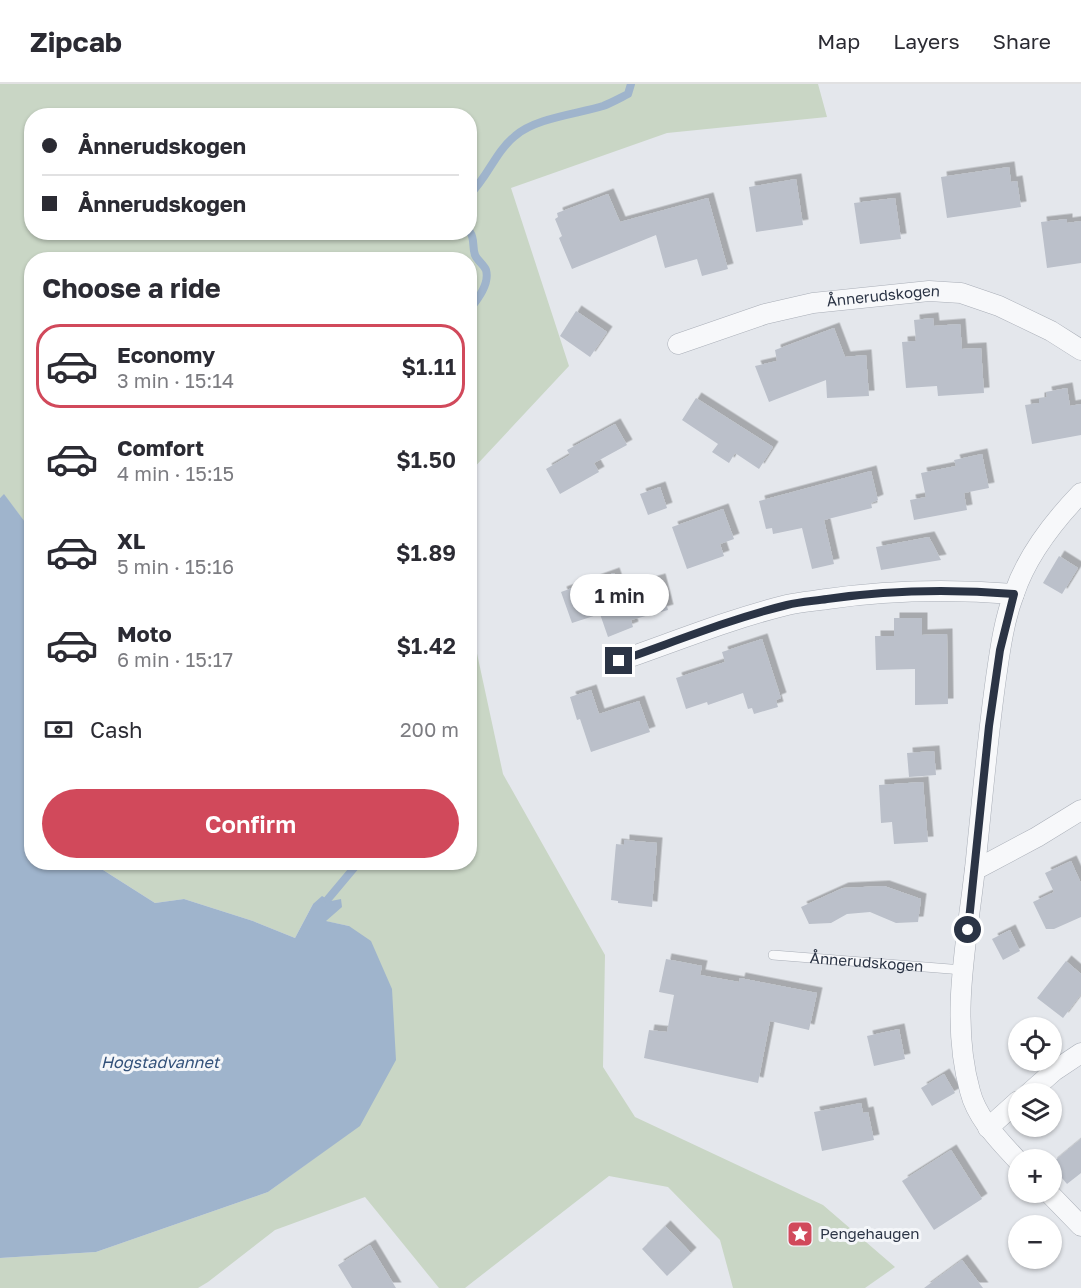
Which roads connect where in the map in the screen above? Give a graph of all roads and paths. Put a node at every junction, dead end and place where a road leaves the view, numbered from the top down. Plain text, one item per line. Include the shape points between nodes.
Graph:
1 (678, 344) dead end
2 (1081, 350) edge
3 (1081, 493) edge
4 (1014, 594) junction
5 (619, 661) dead end
6 (1081, 810) edge
7 (975, 870) junction
8 (773, 956) dead end
9 (963, 970) junction
10 (1081, 1053) edge
11 (1040, 1083) edge
12 (1008, 1110) edge
13 (988, 1128) junction
14 (1008, 1150) edge
15 (1059, 1203) edge
16 (1081, 1226) edge

1 - 2 street, Ånnerudskogen via 765,314 813,303 929,291 961,294 999,306
3 - 4 street via 1060,514 1033,553
4 - 5 street via 904,592 790,604
4 - 7 street via 1000,650 989,726
6 - 7 street
7 - 9 street
8 - 9 lane, Ånnerudskogen
9 - 13 street via 963,1062 970,1094
10 - 11 street
12 - 13 street
13 - 14 street
15 - 16 street

